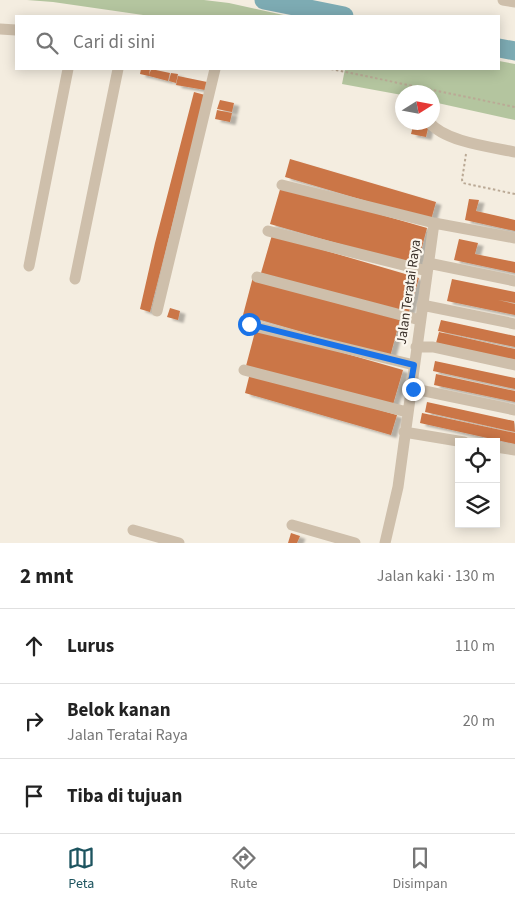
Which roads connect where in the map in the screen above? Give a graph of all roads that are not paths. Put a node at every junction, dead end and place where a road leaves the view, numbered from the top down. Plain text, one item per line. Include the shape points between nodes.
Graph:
1 (503, 0) edge
2 (515, 2) edge
3 (0, 29) edge
4 (15, 30) edge
5 (68, 70) edge
6 (118, 70) edge
7 (215, 70) edge
8 (435, 130) edge
9 (515, 152) edge
10 (282, 185) dead end
11 (437, 224) junction
12 (268, 232) dead end
13 (515, 238) edge
14 (29, 266) dead end
15 (429, 266) junction
16 (257, 277) dead end
17 (75, 279) dead end
18 (515, 281) edge
19 (429, 306) junction
20 (157, 311) dead end
21 (420, 320) junction
22 (249, 324) dead end
23 (515, 324) edge
24 (424, 347) junction
25 (414, 365) junction
26 (515, 365) edge
27 (244, 370) dead end
28 (412, 389) junction
29 (515, 410) edge
30 (407, 412) junction
31 (406, 432) junction
32 (455, 440) edge
33 (500, 448) edge
34 (515, 450) edge
35 (292, 525) dead end
36 (133, 530) dead end
37 (179, 543) edge
38 (355, 543) edge
39 (385, 543) edge

1 - 2 street
3 - 4 street
5 - 14 street
6 - 17 street
7 - 20 street
8 - 9 street via 468,142
10 - 11 street
11 - 13 street
11 - 15 street, Jalan Teratai Raya
12 - 15 street
15 - 18 street
15 - 19 street, Jalan Teratai Raya
16 - 21 street
19 - 21 street, Jalan Teratai Raya
19 - 23 street
21 - 24 street, Jalan Teratai Raya
22 - 25 street
24 - 25 street, Jalan Teratai Raya
24 - 26 street
25 - 28 street, Jalan Teratai Raya
27 - 30 street
28 - 29 street
28 - 30 street, Jalan Teratai Raya
30 - 31 street, Jalan Teratai Raya
31 - 32 street
31 - 39 street, Jalan Teratai Raya
33 - 34 street
35 - 38 street
36 - 37 street

